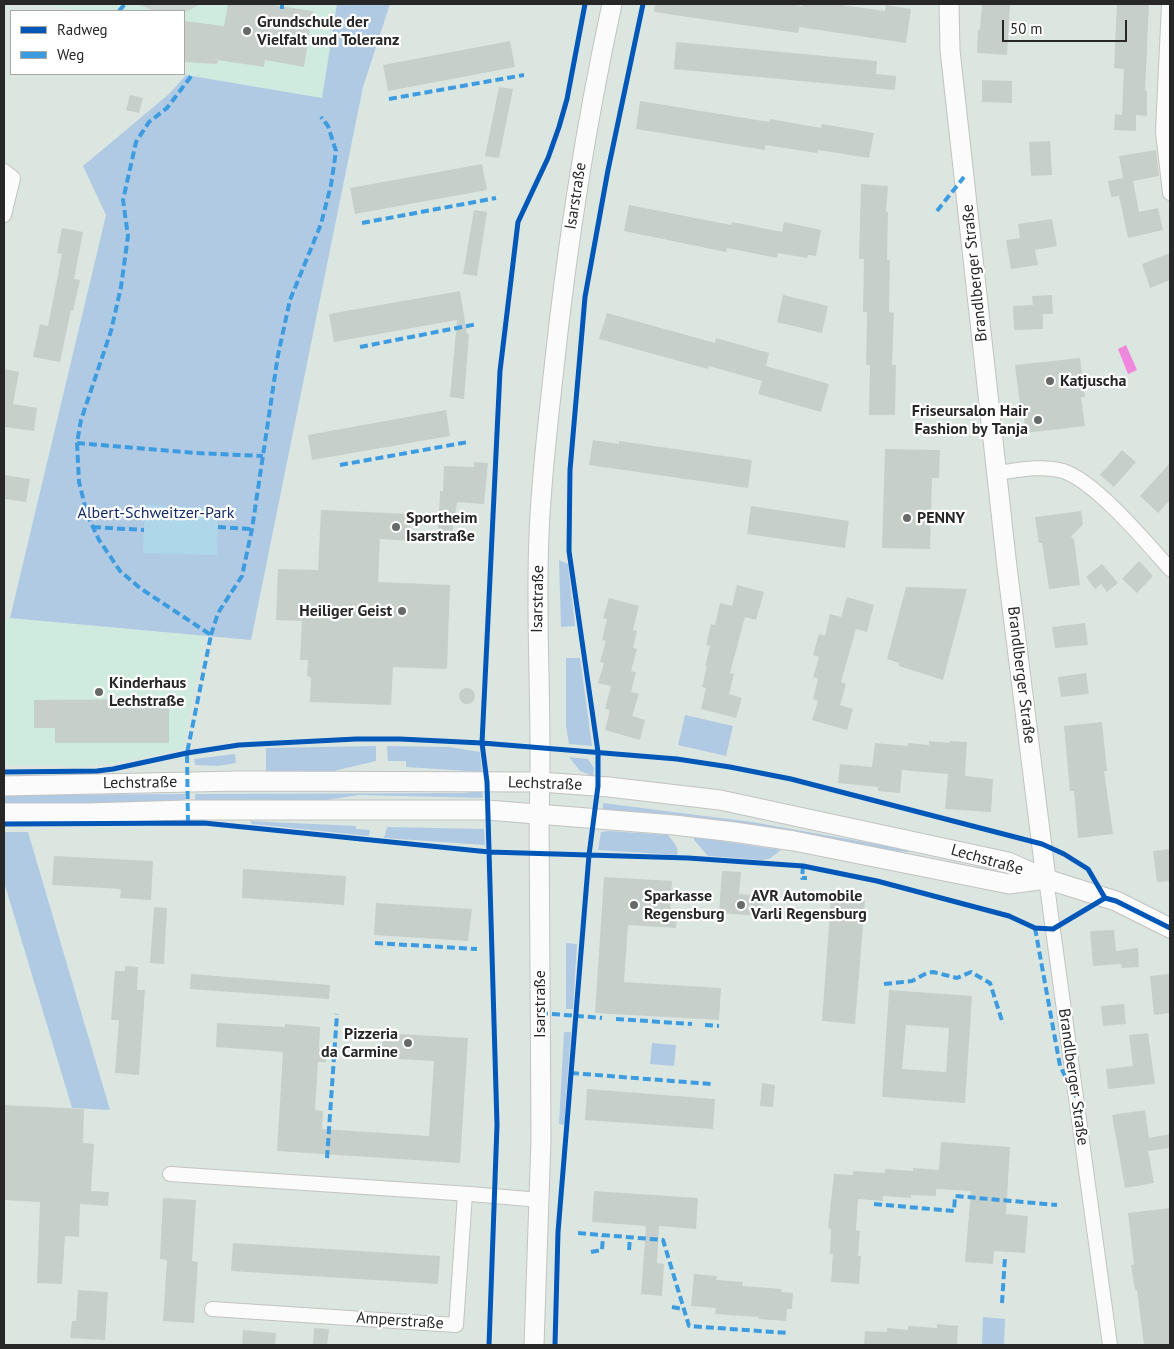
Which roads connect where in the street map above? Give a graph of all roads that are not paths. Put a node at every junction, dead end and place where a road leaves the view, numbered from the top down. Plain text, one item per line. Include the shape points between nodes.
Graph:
1 (612, 4) edge
2 (949, 4) edge
3 (1169, 4) edge
4 (8, 174) edge
5 (1170, 193) edge
6 (4, 216) edge
7 (998, 473) junction
8 (1170, 569) edge
9 (540, 782) junction
10 (4, 786) edge
11 (4, 812) edge
12 (538, 814) junction
13 (1046, 879) junction
14 (1170, 928) edge
15 (170, 1174) dead end
16 (465, 1194) junction
17 (540, 1200) junction
18 (212, 1309) dead end
19 (534, 1345) edge
20 (1110, 1345) edge

1 - 9 street, Isarstraße via 572,216 549,418 539,534
2 - 7 street, Brandlberger Straße via 950,50
3 - 5 street via 1163,132
4 - 6 street
7 - 8 street via 1047,468 1076,477 1117,512
7 - 13 street, Brandlberger Straße
9 - 10 street, Lechstraße
9 - 12 street, Isarstraße
9 - 13 street, Lechstraße via 609,786 720,800 1008,862
11 - 12 street, Lechstraße via 474,810
12 - 13 street, Lechstraße via 734,832 1009,884
12 - 17 street, Isarstraße
13 - 14 street via 1116,901
13 - 20 street, Brandlberger Straße
15 - 16 street
16 - 17 street
16 - 18 street, Amperstraße via 456,1325
17 - 19 street, Isarstraße

